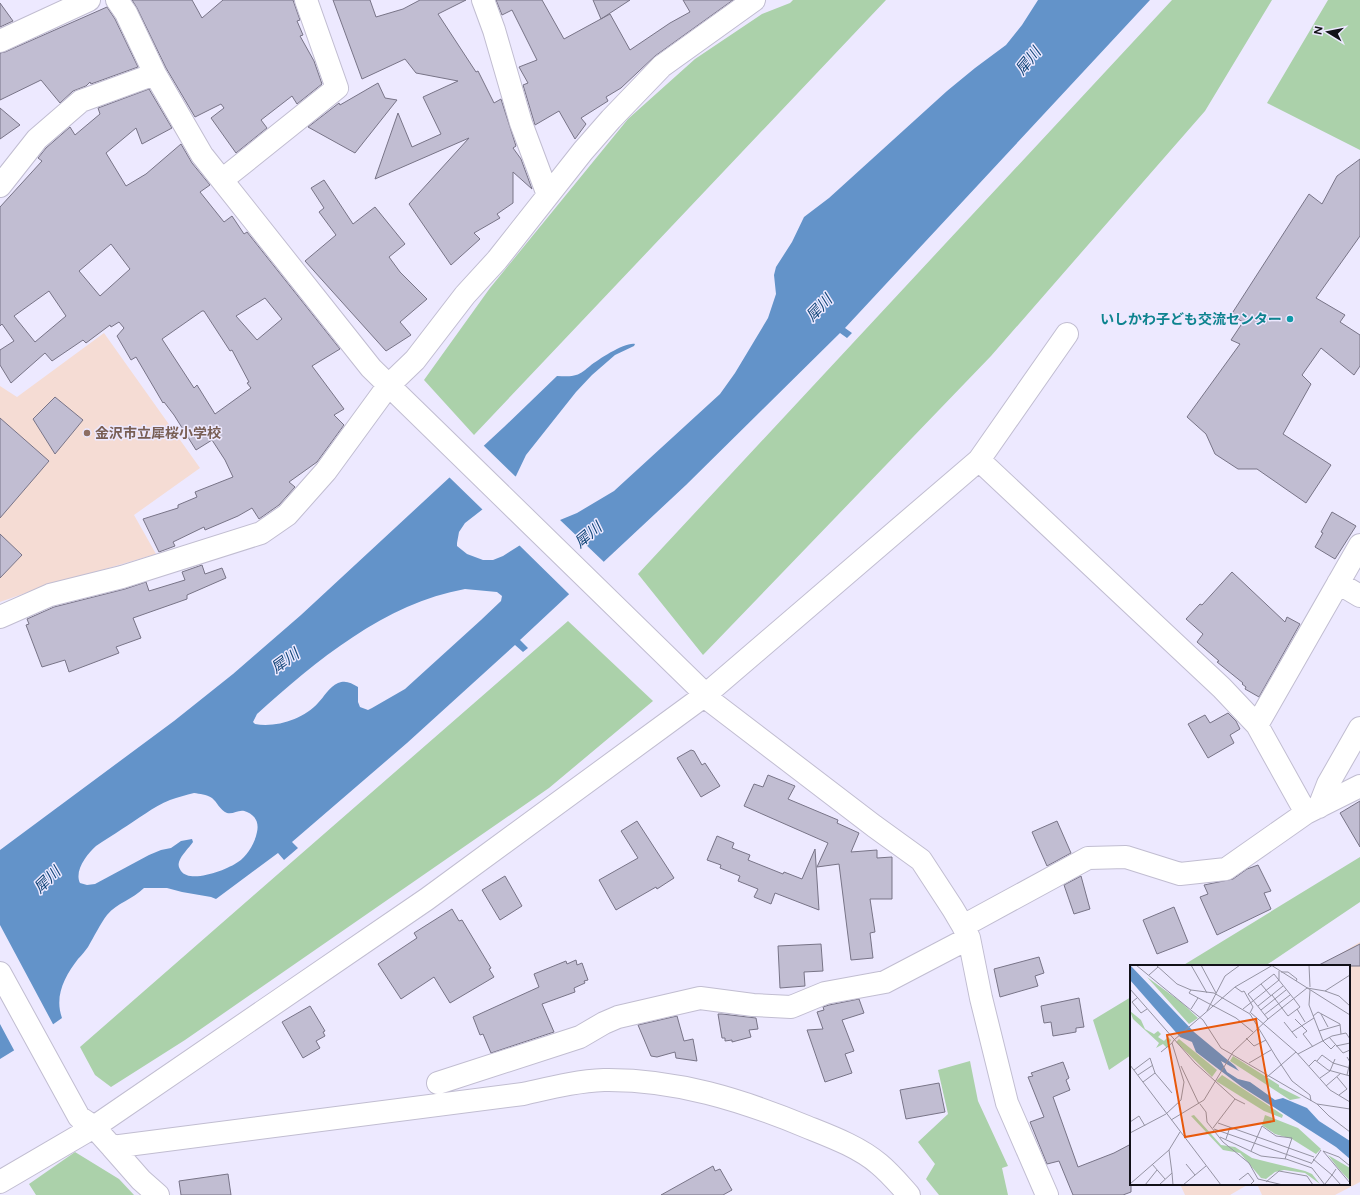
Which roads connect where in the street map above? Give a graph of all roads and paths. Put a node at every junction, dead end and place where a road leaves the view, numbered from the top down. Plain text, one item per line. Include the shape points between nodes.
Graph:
1 (89, 0) edge
2 (117, 0) edge
3 (306, 0) edge
4 (483, 0) edge
5 (754, 0) edge
6 (0, 41) edge
7 (155, 74) junction
8 (222, 180) junction
9 (0, 186) edge
10 (548, 195) junction
11 (1067, 334) dead end
12 (391, 389) junction
13 (979, 460) junction
14 (1360, 545) edge
15 (1338, 584) junction
16 (1360, 596) edge
17 (0, 617) edge
18 (702, 692) junction
19 (1257, 725) junction
20 (1360, 728) edge
21 (1360, 786) edge
22 (1312, 810) junction
23 (966, 932) junction
24 (0, 973) edge
25 (438, 1083) dead end
26 (87, 1122) junction
27 (112, 1147) junction
28 (0, 1182) edge
29 (158, 1195) edge
30 (909, 1195) edge
31 (1048, 1195) edge

1 - 6 street
2 - 7 street via 126,13
3 - 8 street via 337,88
4 - 10 street via 521,123
5 - 10 street via 662,66 582,151
7 - 8 street via 202,155
7 - 9 street via 82,101 37,139
8 - 12 street via 371,368
10 - 12 street
11 - 13 street
12 - 17 street via 326,471 287,515 261,533 122,577 50,595
12 - 18 street
13 - 18 street
13 - 19 street via 1222,688
14 - 15 street
15 - 16 street
15 - 19 street
18 - 23 street via 920,860
18 - 26 street via 427,900
19 - 22 street
20 - 22 street
21 - 22 street
22 - 23 street via 1226,869 1180,874 1126,857 1088,858
23 - 25 street via 885,982 825,993 791,1007 700,998 618,1017 580,1038
23 - 31 street via 1007,1103
24 - 26 street
26 - 27 street
26 - 28 street
27 - 29 street
27 - 30 street via 523,1094 574,1083 603,1080 647,1081 726,1097 816,1130 855,1148 879,1164

